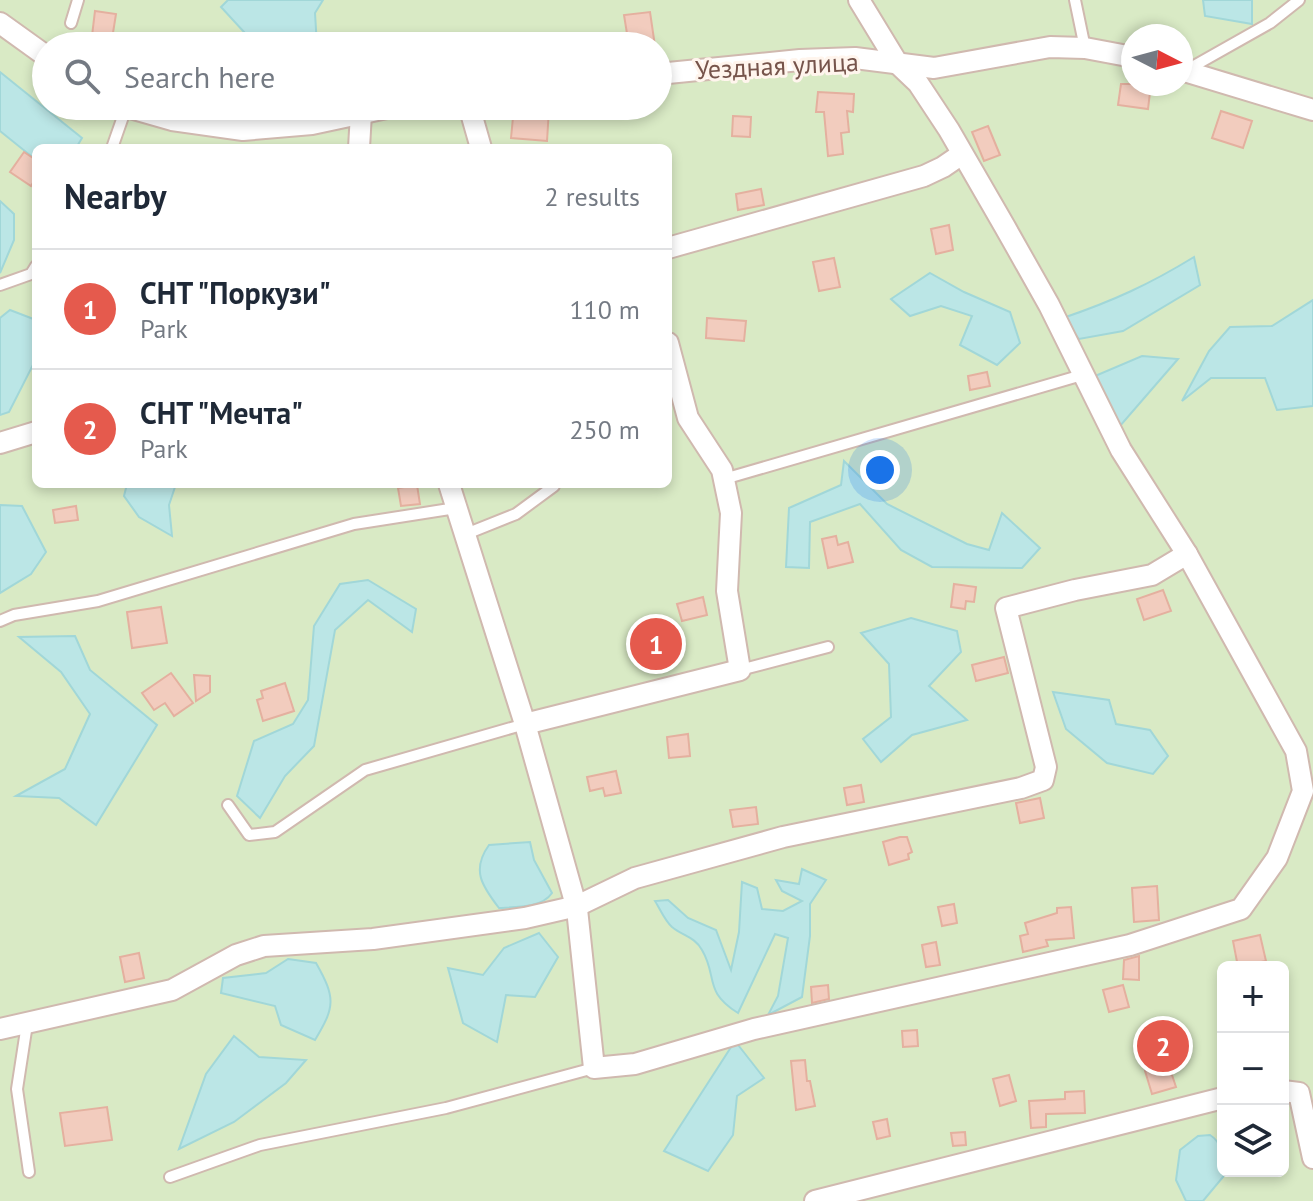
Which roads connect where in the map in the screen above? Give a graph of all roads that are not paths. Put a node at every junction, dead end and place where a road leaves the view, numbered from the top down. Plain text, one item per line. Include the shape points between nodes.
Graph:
1 (78, 0) edge
2 (859, 0) edge
3 (1075, 0) edge
4 (1299, 0) edge
5 (0, 23) edge
6 (71, 23) dead end
7 (32, 46) edge
8 (1085, 48) junction
9 (1121, 55) edge
10 (898, 64) junction
11 (1193, 65) edge
12 (672, 73) edge
13 (1193, 74) edge
14 (1313, 110) edge
15 (120, 120) edge
16 (172, 120) edge
17 (330, 120) edge
18 (361, 120) edge
19 (473, 120) edge
20 (113, 144) edge
21 (359, 144) edge
22 (480, 144) edge
23 (962, 154) junction
24 (672, 247) edge
25 (32, 272) edge
26 (0, 285) edge
27 (672, 358) edge
28 (1082, 375) junction
29 (32, 433) edge
30 (0, 443) edge
31 (724, 479) junction
32 (450, 488) edge
33 (551, 488) edge
34 (456, 508) junction
35 (466, 534) junction
36 (1187, 554) junction
37 (0, 621) edge
38 (828, 647) dead end
39 (740, 670) junction
40 (525, 724) junction
41 (228, 805) dead end
42 (577, 906) junction
43 (27, 1024) junction
44 (0, 1029) edge
45 (594, 1068) junction
46 (1289, 1092) edge
47 (1217, 1100) edge
48 (1313, 1158) edge
49 (29, 1172) dead end
50 (170, 1177) dead end
51 (815, 1201) edge

1 - 6 lane
2 - 10 street
3 - 8 lane
4 - 11 lane via 1270,23
5 - 7 street
8 - 9 street, Уездная улица
8 - 10 street, Уездная улица via 1050,47 934,68
10 - 12 street, Уездная улица via 855,58 800,60
10 - 23 street via 918,83
13 - 14 street
15 - 20 lane
16 - 17 street via 243,130
18 - 21 street
19 - 22 street
23 - 24 street via 924,176
23 - 28 street via 1049,305
25 - 26 lane
27 - 31 street via 688,418
28 - 31 lane
28 - 36 street via 1121,450
29 - 30 street
31 - 39 street via 731,513 727,591
32 - 34 street
33 - 35 lane via 516,514
34 - 35 street
34 - 37 lane via 354,524 98,601
35 - 40 street
36 - 42 street via 1152,575 1006,608 1046,767 1043,780 783,837 635,878
36 - 45 street via 1296,751 1303,791 1277,858 1241,909 1130,945 754,1029 635,1064
38 - 39 lane
39 - 40 street
40 - 41 lane via 365,770 275,832 249,835
40 - 42 street
42 - 43 street via 373,939 264,946 172,990
42 - 45 street
43 - 44 street
43 - 49 lane via 17,1089
45 - 50 lane via 446,1108 260,1145
46 - 48 street via 1299,1093
47 - 51 street

